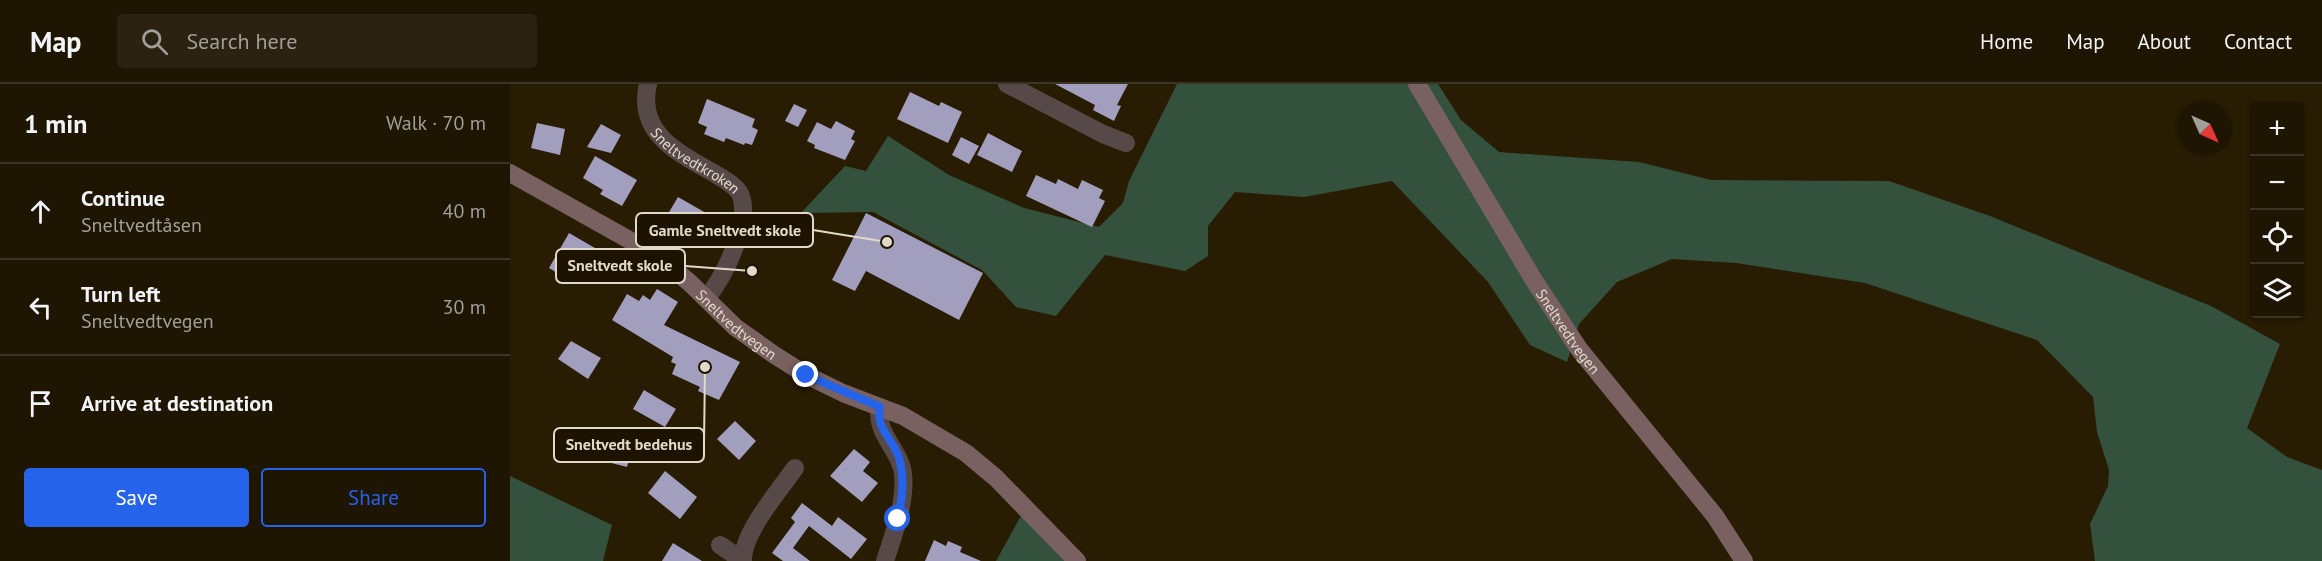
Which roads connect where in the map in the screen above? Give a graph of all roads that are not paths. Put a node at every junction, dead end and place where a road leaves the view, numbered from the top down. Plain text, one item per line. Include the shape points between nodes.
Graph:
1 (648, 84) edge
2 (1007, 84) edge
3 (1417, 84) edge
4 (1126, 143) dead end
5 (510, 174) edge
6 (706, 298) junction
7 (880, 407) junction
8 (795, 468) dead end
9 (720, 545) dead end
10 (743, 561) edge
11 (885, 561) edge
12 (1077, 561) edge
13 (1744, 561) edge

1 - 6 street, Sneltvedtkroken via 647,112 657,133 679,153 725,179 742,198 741,224 733,252
2 - 4 street
3 - 13 main road, Sneltvedtvegen via 1579,349 1715,516
5 - 6 main road, Sneltvedtvegen via 658,256
6 - 7 main road, Sneltvedtvegen via 735,327 772,354 806,375
7 - 11 street via 882,428 899,455 903,473 898,519
7 - 12 main road, Sneltvedtvegen via 923,426 966,453 996,478
8 - 10 street via 761,517 743,550
9 - 10 street

